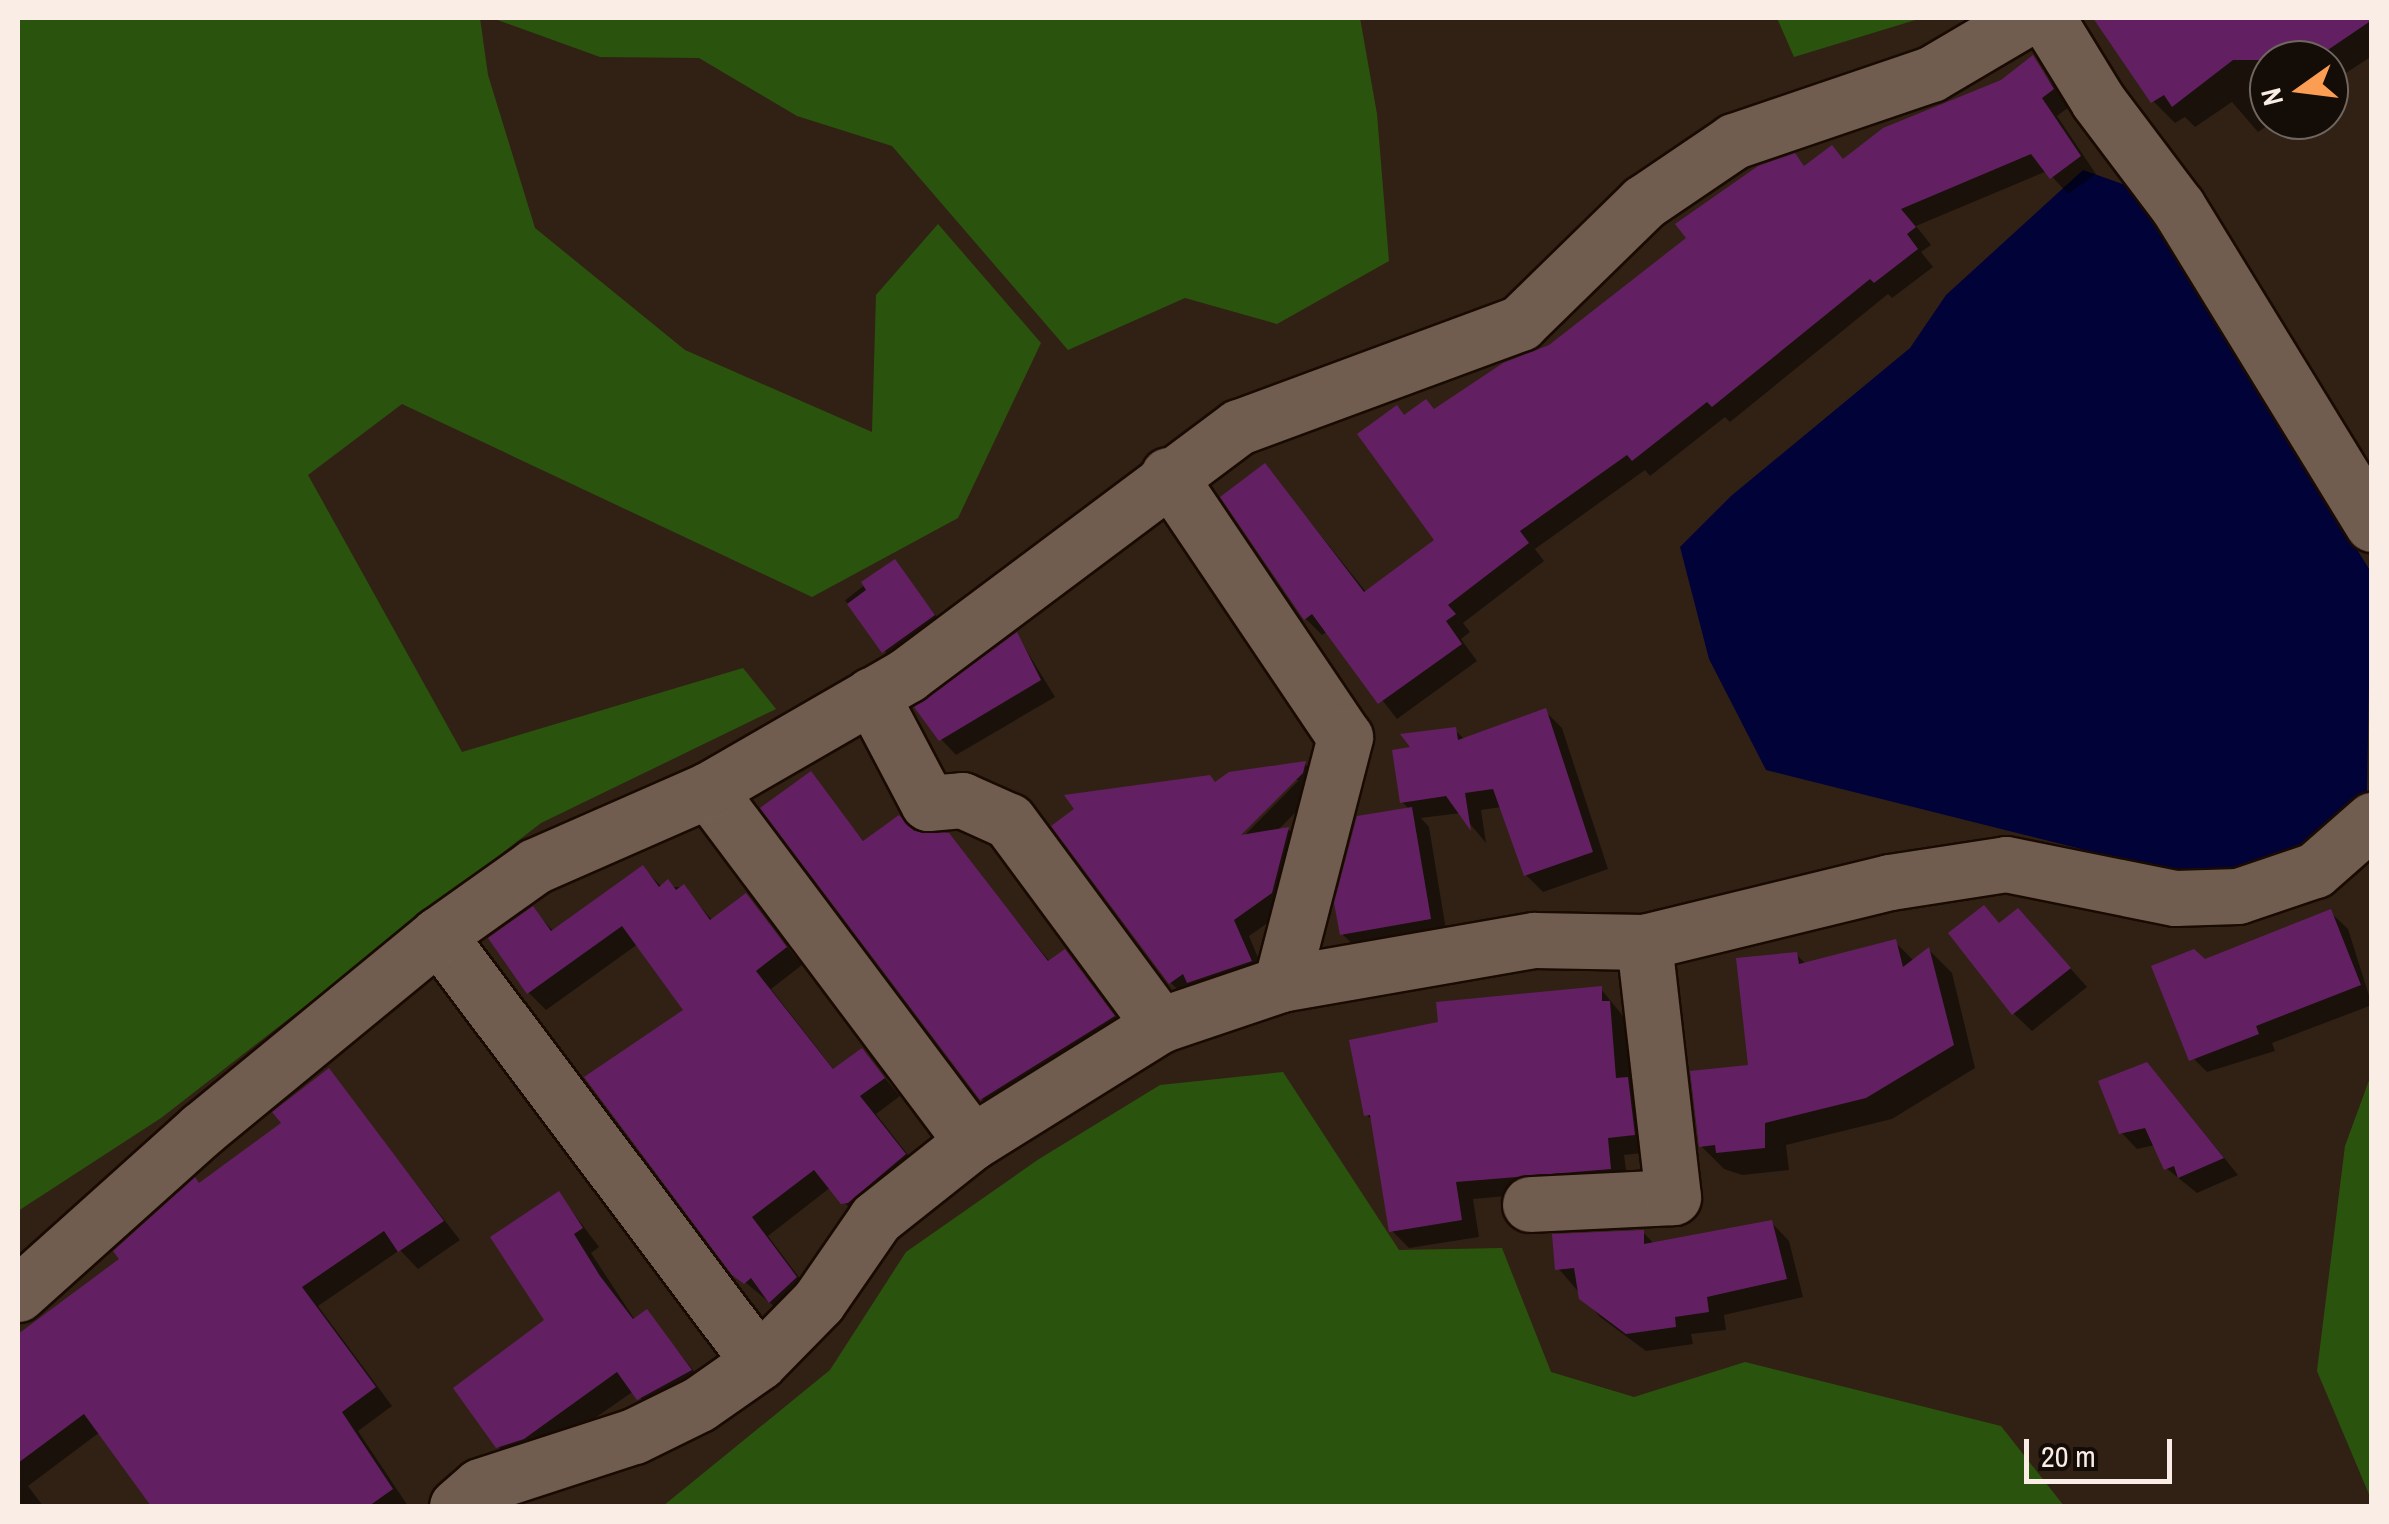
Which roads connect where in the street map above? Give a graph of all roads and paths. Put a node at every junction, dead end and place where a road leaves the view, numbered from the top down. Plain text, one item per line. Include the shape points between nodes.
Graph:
1 (2026, 18) edge
2 (2047, 18) edge
3 (1168, 475) junction
4 (2372, 524) edge
5 (872, 696) junction
6 (708, 790) junction
7 (2372, 820) edge
8 (438, 935) junction
9 (1644, 942) junction
10 (1281, 984) junction
11 (1160, 1025) junction
12 (972, 1142) junction
13 (1530, 1204) dead end
14 (18, 1294) edge
15 (759, 1362) junction
16 (457, 1506) edge

1 - 3 street via 1931,74 1734,141 1644,202 1520,324 1239,427
2 - 4 street via 2098,102 2178,207
3 - 5 street
3 - 10 street via 1346,737
5 - 6 street
5 - 11 street via 928,803 962,800 1009,821
6 - 8 street via 535,866
6 - 12 street
7 - 9 street via 2315,870 2238,896 2176,898 2006,864 1890,882
8 - 14 street via 202,1129
8 - 15 street
9 - 10 street via 1534,940
9 - 13 street via 1673,1197
10 - 11 street
11 - 12 street
12 - 15 street via 876,1218 818,1302
15 - 16 street via 699,1404 634,1436 480,1486

